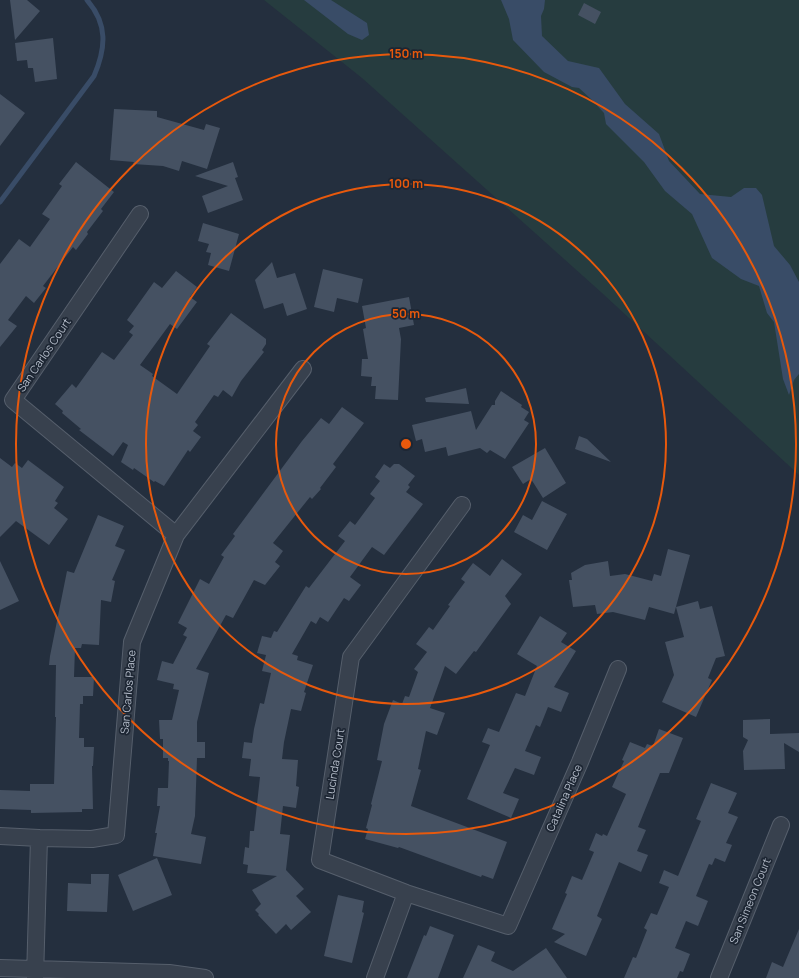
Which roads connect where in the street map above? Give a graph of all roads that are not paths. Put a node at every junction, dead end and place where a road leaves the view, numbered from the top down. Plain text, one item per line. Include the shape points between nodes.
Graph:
1 (140, 214) dead end
2 (303, 369) dead end
3 (462, 505) dead end
4 (176, 535) junction
5 (618, 669) dead end
6 (781, 825) dead end
7 (0, 836) edge
8 (39, 838) junction
9 (406, 893) junction
10 (508, 926) joint
11 (0, 968) edge
12 (35, 974) edge
13 (205, 978) edge
14 (375, 978) edge
15 (720, 978) edge

1 - 4 street, San Carlos Court via 13,400
2 - 4 street, San Carlos Place
3 - 9 street, Lucinda Court via 351,657 320,860
4 - 8 street, San Carlos Place via 132,642 116,835 92,839
5 - 10 street, Catalina Place
6 - 15 street, San Simeon Court
7 - 8 street
8 - 12 street
9 - 10 street, Lucinda Court
9 - 14 street
11 - 12 street
12 - 13 street via 169,973

